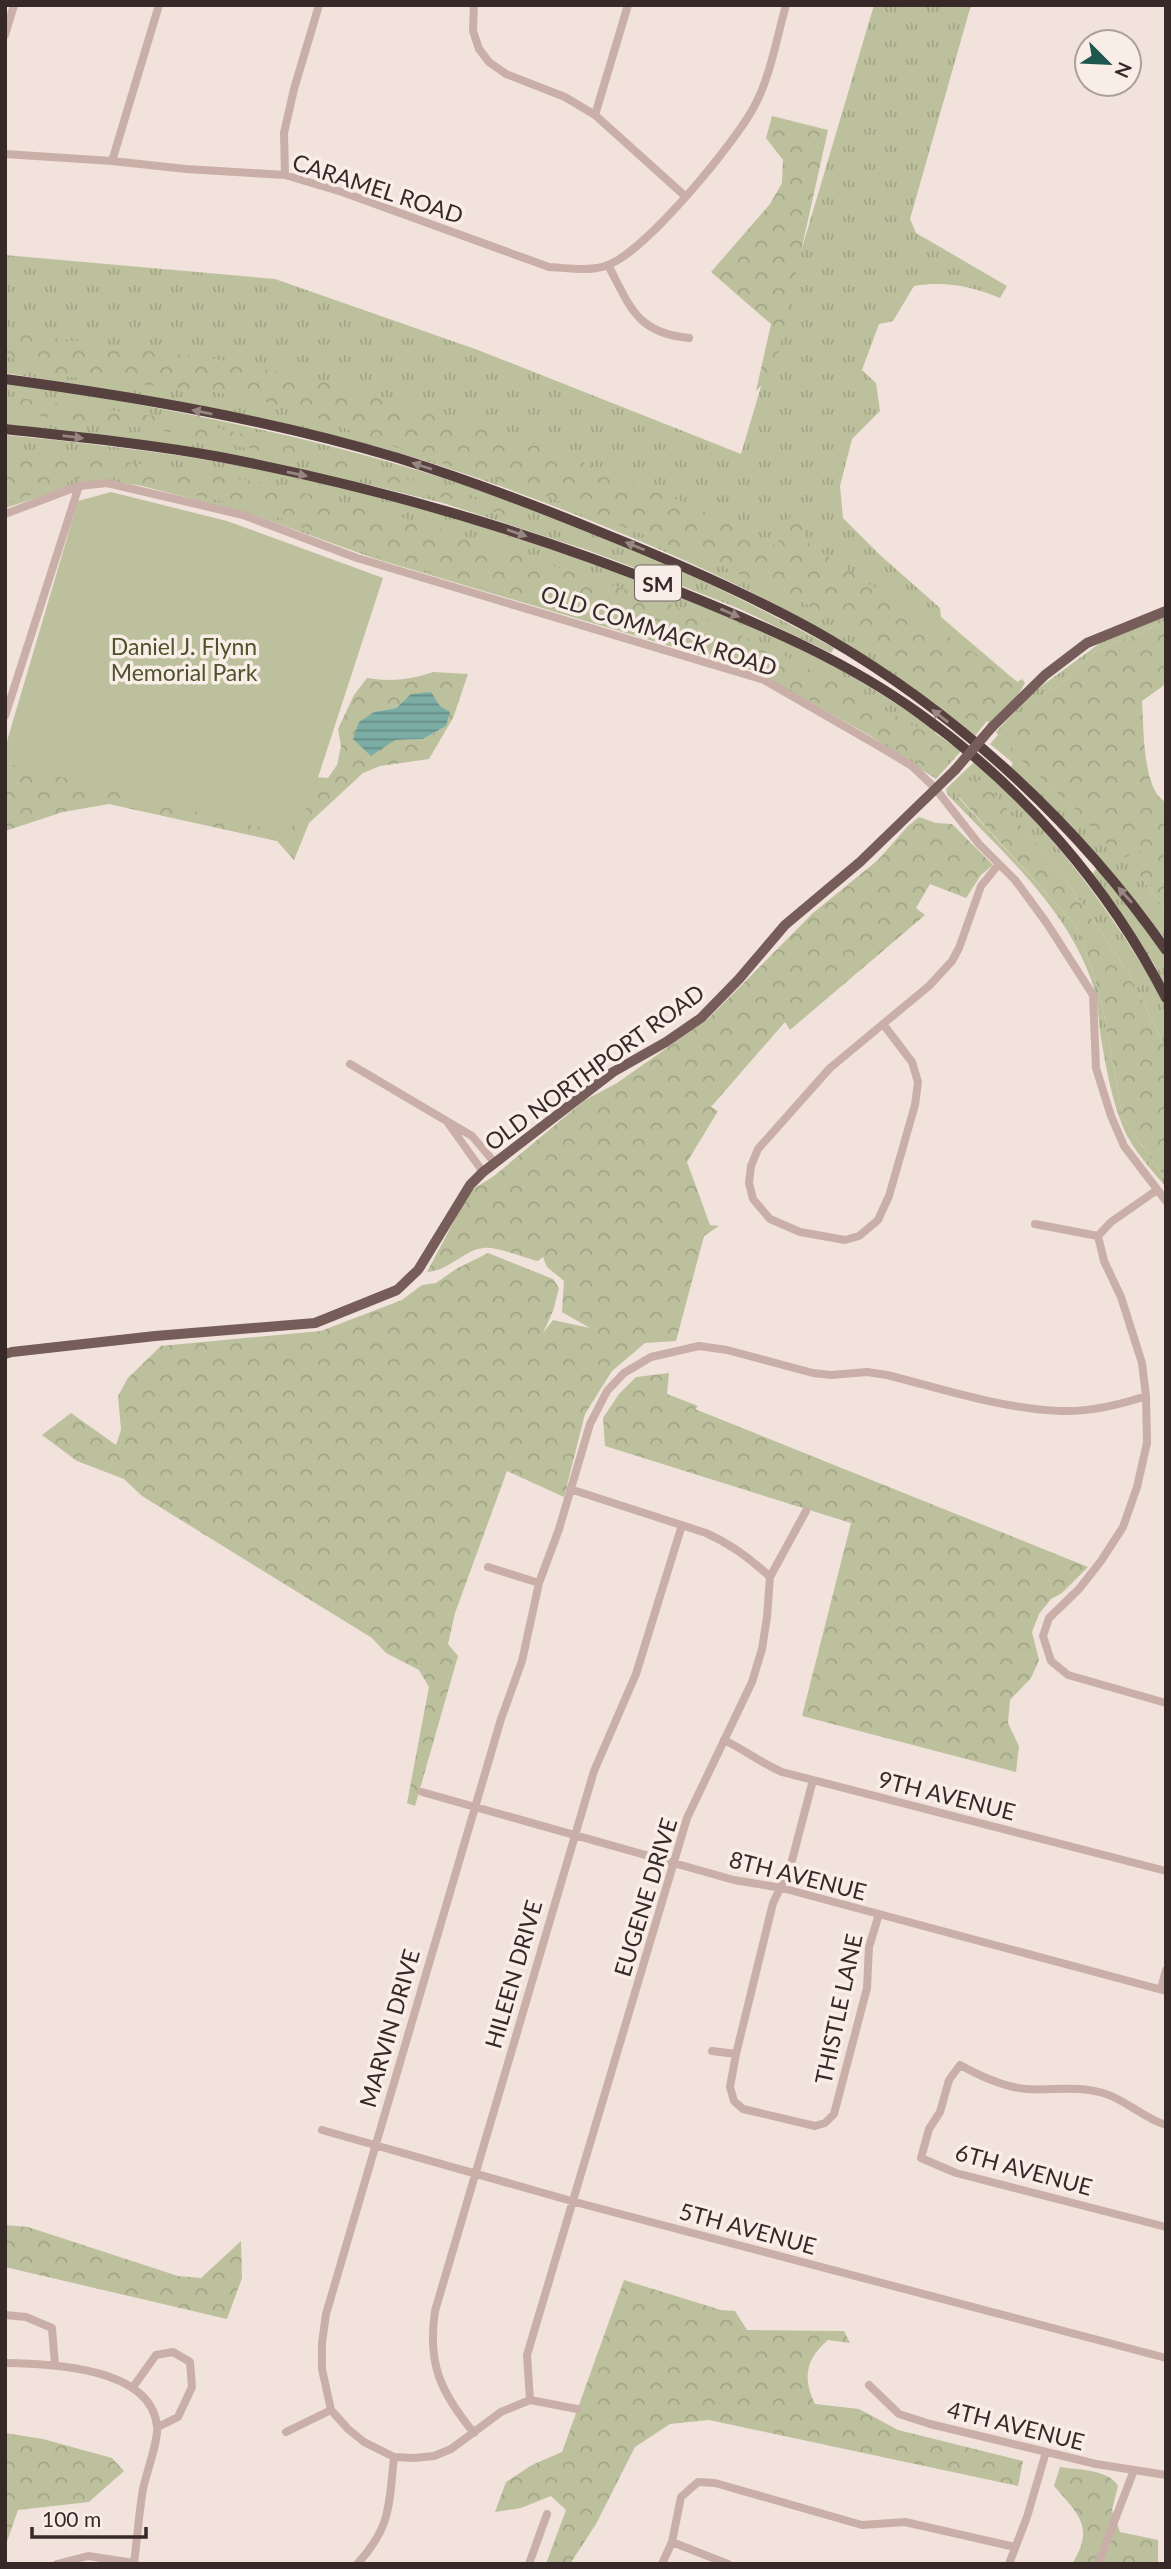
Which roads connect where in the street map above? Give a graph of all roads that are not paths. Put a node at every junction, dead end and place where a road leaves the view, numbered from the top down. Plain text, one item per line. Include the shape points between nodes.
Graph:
1 (14, 5) edge
2 (159, 5) edge
3 (319, 5) edge
4 (474, 5) edge
5 (628, 5) edge
6 (786, 5) edge
7 (5, 35) edge
8 (595, 115) junction
9 (5, 154) edge
10 (112, 161) junction
11 (285, 175) junction
12 (685, 196) junction
13 (608, 265) junction
14 (689, 338) dead end
15 (5, 379) edge
16 (5, 429) edge
17 (79, 486) junction
18 (5, 514) edge
19 (1166, 611) edge
20 (5, 716) edge
21 (935, 788) junction
22 (999, 864) junction
23 (1166, 950) edge
24 (1166, 998) edge
25 (883, 1024) junction
26 (350, 1065) dead end
27 (446, 1121) junction
28 (495, 1163) junction
29 (483, 1172) junction
30 (1157, 1190) junction
31 (1166, 1201) edge
32 (1035, 1224) dead end
33 (1098, 1236) junction
34 (5, 1354) edge
35 (1146, 1396) junction
36 (570, 1489) junction
37 (806, 1511) dead end
38 (682, 1525) junction
39 (488, 1567) dead end
40 (769, 1577) junction
41 (539, 1583) junction
42 (1166, 1703) edge
43 (724, 1740) junction
44 (813, 1780) junction
45 (422, 1792) dead end
46 (474, 1807) junction
47 (574, 1835) junction
48 (675, 1863) junction
49 (1166, 1871) edge
50 (782, 1888) junction
51 (879, 1914) junction
52 (1166, 1970) edge
53 (1163, 1990) edge
54 (712, 2050) dead end
55 (736, 2054) junction
56 (1166, 2125) edge
57 (321, 2130) dead end
58 (374, 2146) junction
59 (474, 2174) junction
60 (575, 2202) junction
61 (1166, 2227) edge
62 (5, 2315) edge
63 (1166, 2358) edge
64 (5, 2363) edge
65 (55, 2365) junction
66 (869, 2385) dead end
67 (132, 2387) junction
68 (530, 2400) junction
69 (577, 2409) dead end
70 (331, 2410) junction
71 (158, 2427) junction
72 (286, 2432) dead end
73 (474, 2433) junction
74 (1046, 2452) junction
75 (394, 2457) junction
76 (1134, 2470) junction
77 (1166, 2474) edge
78 (547, 2514) dead end
79 (672, 2542) junction
80 (1015, 2547) junction
81 (134, 2563) edge
82 (57, 2564) edge
83 (357, 2564) edge
84 (529, 2564) edge
85 (662, 2564) edge
86 (728, 2564) edge
87 (1009, 2564) edge
88 (1098, 2564) edge

1 - 7 street
2 - 10 street
3 - 11 street via 289,111
4 - 8 street via 473,32 489,62 506,75 565,97
5 - 8 street
6 - 12 street via 752,112 733,142
8 - 12 street
9 - 10 street, CARAMEL ROAD
10 - 11 street, CARAMEL ROAD
11 - 13 street, CARAMEL ROAD via 549,267
12 - 13 street via 636,248
13 - 14 street via 621,294 654,330
23 -> 15 highway, SM via 1135,905 994,758 908,690 758,601 513,496 397,458 281,427
16 -> 24 highway, SM via 218,457 370,490 498,526 620,568 800,643 921,715 1042,819 1109,905
17 - 18 street, OLD COMMACK ROAD
17 - 20 street
17 - 21 street, OLD COMMACK ROAD via 107,483 243,515 357,558 764,680 912,766
19 - 21 main road, OLD NORTHPORT ROAD, bridge via 1087,643 1045,675
21 - 22 street, OLD COMMACK ROAD
21 - 28 main road, OLD NORTHPORT ROAD via 894,831 785,925 739,979 685,1031 613,1072
22 - 25 street via 981,886 952,961
22 - 30 street, OLD COMMACK ROAD via 1034,904 1093,995 1096,1068 1111,1116 1124,1146
25 - 25 street via 830,1068 758,1149 751,1166 753,1199 784,1227 845,1240 869,1230 884,1209 918,1082 912,1062
26 - 27 street
27 - 28 street via 472,1136
27 - 29 street
28 - 29 main road, OLD NORTHPORT ROAD
29 - 34 main road, OLD NORTHPORT ROAD via 470,1185 418,1270 397,1290 315,1322
30 - 31 street, OLD COMMACK ROAD
30 - 33 street
32 - 33 street
33 - 35 street via 1132,1325
35 - 36 street, MARVIN DRIVE via 1106,1407 1061,1411 887,1375 813,1373 727,1350 681,1348 651,1357 624,1373 607,1391 596,1408
35 - 42 street via 1147,1443 1123,1527 1079,1589 1049,1618 1043,1636 1051,1661 1068,1675
36 - 38 street
36 - 41 street, MARVIN DRIVE
37 - 40 street
38 - 40 street via 728,1543
38 - 47 street, HILEEN DRIVE via 636,1674 594,1771
39 - 41 street
40 - 43 street, EUGENE DRIVE via 762,1649
41 - 46 street, MARVIN DRIVE via 522,1661
43 - 44 street, 9TH AVENUE via 763,1764
43 - 48 street, EUGENE DRIVE via 687,1818
44 - 49 street, 9TH AVENUE
44 - 50 street
45 - 46 street, 8TH AVENUE
46 - 47 street, 8TH AVENUE
46 - 58 street, MARVIN DRIVE
47 - 48 street, 8TH AVENUE
47 - 59 street, HILEEN DRIVE
48 - 50 street, 8TH AVENUE
48 - 60 street, EUGENE DRIVE
50 - 51 street, 8TH AVENUE
50 - 55 street via 773,1903
51 - 53 street, 8TH AVENUE
51 - 55 street, THISTLE LANE via 869,1947 867,1988 834,2114 825,2123 800,2124 743,2109 734,2101 730,2087
52 - 53 street
54 - 55 street
56 - 61 street, 6TH AVENUE via 1104,2093 1066,2087 1025,2089 982,2078 960,2065 949,2080 921,2158 956,2173
57 - 58 street, 5TH AVENUE
58 - 59 street, 5TH AVENUE
58 - 70 street, MARVIN DRIVE via 326,2314 321,2369
59 - 60 street, 5TH AVENUE
59 - 73 street, HILEEN DRIVE via 431,2338 442,2384
60 - 63 street, 5TH AVENUE
60 - 68 street, EUGENE DRIVE via 527,2355
62 - 65 street via 26,2317 52,2328
64 - 65 street
65 - 67 street via 88,2370
66 - 74 street, 4TH AVENUE via 899,2414
67 - 71 street via 148,2402
67 - 71 street via 156,2355 173,2352 190,2362 192,2387 178,2417
68 - 69 street
68 - 73 street via 500,2412
70 - 72 street
70 - 75 street via 364,2442
71 - 81 street via 143,2490
73 - 75 street via 434,2456
74 - 76 street, 4TH AVENUE
74 - 80 street
75 - 83 street via 385,2526
76 - 77 street, 4TH AVENUE
76 - 88 street
78 - 84 street
79 - 80 street via 681,2497 698,2482 862,2525 905,2522
79 - 85 street
79 - 86 street
80 - 87 street
81 - 82 street via 88,2556

